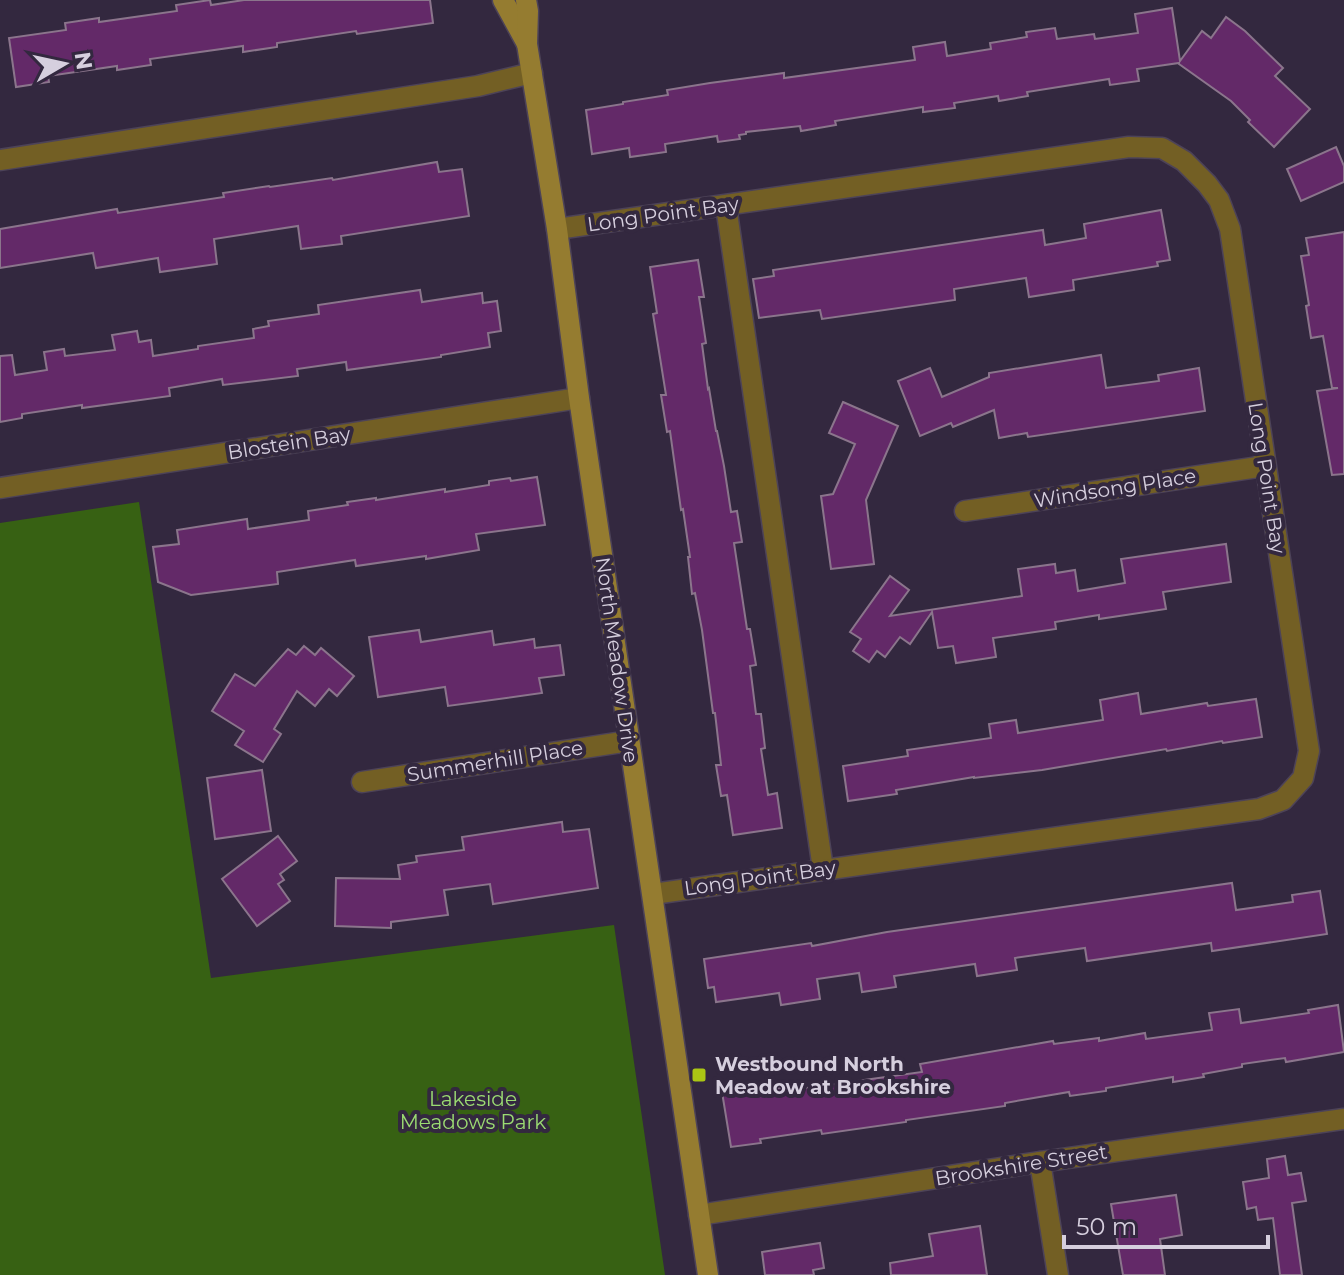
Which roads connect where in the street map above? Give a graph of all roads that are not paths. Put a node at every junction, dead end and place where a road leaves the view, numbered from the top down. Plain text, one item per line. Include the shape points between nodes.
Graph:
1 (503, 0) edge
2 (526, 0) edge
3 (527, 44) junction
4 (532, 73) junction
5 (0, 160) edge
6 (726, 206) junction
7 (557, 229) junction
8 (579, 398) junction
9 (1265, 466) junction
10 (0, 488) edge
11 (965, 511) dead end
12 (629, 741) junction
13 (362, 782) dead end
14 (823, 869) junction
15 (653, 894) junction
16 (1344, 1119) edge
17 (1040, 1162) junction
18 (699, 1215) junction
19 (708, 1275) edge
20 (1058, 1275) edge

1 - 3 street, North Meadow Drive
2 - 3 street, North Meadow Drive
3 - 4 street, North Meadow Drive
4 - 5 street via 478,86
4 - 7 street, North Meadow Drive
6 - 7 street, Long Point Bay
6 - 9 street, Long Point Bay via 1129,147 1162,148 1207,184 1230,229
6 - 14 street
7 - 8 street, North Meadow Drive
8 - 10 street, Blostein Bay
8 - 12 street, North Meadow Drive
9 - 11 street, Windsong Place
9 - 14 street, Long Point Bay via 1309,751 1303,778 1283,800 1259,809
12 - 13 street, Summerhill Place
12 - 15 street, North Meadow Drive
14 - 15 street, Long Point Bay
15 - 18 street, North Meadow Drive
16 - 17 street, Brookshire Street
17 - 18 street, Brookshire Street
17 - 20 street
18 - 19 street, North Meadow Drive

